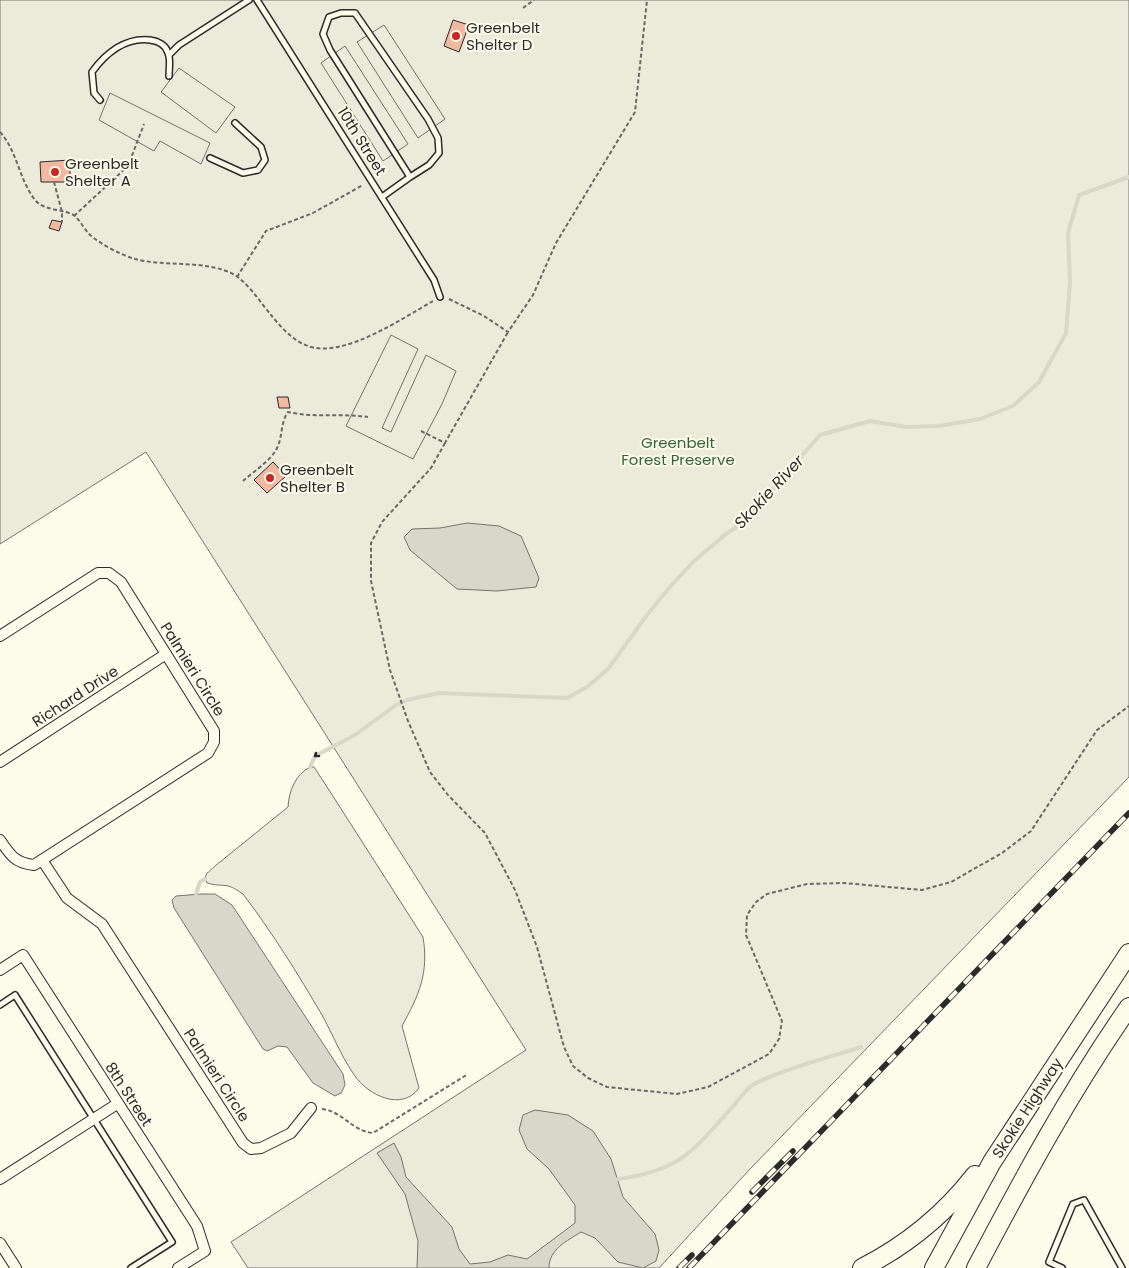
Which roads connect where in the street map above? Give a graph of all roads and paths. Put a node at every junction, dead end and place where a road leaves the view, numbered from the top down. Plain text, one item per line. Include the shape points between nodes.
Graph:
1 (249, 0) edge
2 (257, 0) edge
3 (534, 0) edge
4 (647, 0) edge
5 (523, 8) dead end
6 (169, 55) junction
7 (169, 76) dead end
8 (100, 100) dead end
9 (235, 123) dead end
10 (144, 124) dead end
11 (0, 132) edge
12 (210, 158) dead end
13 (410, 177) junction
14 (372, 180) junction
15 (54, 182) dead end
16 (382, 197) junction
17 (62, 212) junction
18 (74, 216) junction
19 (62, 222) dead end
20 (236, 277) junction
21 (440, 297) junction
22 (508, 332) junction
23 (368, 417) dead end
24 (422, 431) dead end
25 (445, 443) junction
26 (243, 481) dead end
27 (0, 636) edge
28 (166, 654) junction
29 (1129, 706) edge
30 (0, 762) edge
31 (0, 840) edge
32 (42, 860) junction
33 (1129, 952) edge
34 (0, 970) edge
35 (0, 1005) edge
36 (1129, 1007) edge
37 (468, 1074) dead end
38 (1033, 1102) junction
39 (117, 1104) junction
40 (311, 1108) joint
41 (94, 1119) junction
42 (0, 1179) edge
43 (0, 1242) edge
44 (16, 1268) edge
45 (131, 1268) edge
46 (178, 1268) edge
47 (862, 1268) edge
48 (934, 1268) edge
49 (976, 1268) edge
50 (1062, 1268) edge
51 (1122, 1268) edge

1 - 6 lane via 179,45
2 - 14 lane, 10th Street
3 - 5 path
4 - 22 path via 635,112 556,243 533,296
6 - 7 lane
6 - 8 lane via 166,46 155,40 137,38 119,46 101,59 92,72 94,93
9 - 12 lane via 261,147 265,160 258,170 243,173
10 - 18 path via 128,166
11 - 17 path via 38,203
13 - 13 lane via 429,165 439,153 438,138 355,13 329,17 323,34 330,50
13 - 16 lane
14 - 16 lane, 10th Street
14 - 20 path via 314,213 266,231
15 - 17 path
16 - 21 lane, 10th Street via 434,280
17 - 18 path
17 - 19 path
18 - 20 path via 91,235 134,259 170,265 197,265 230,272
20 - 21 path via 294,339 308,347 330,348 361,340
21 - 22 path via 461,304
22 - 25 path
23 - 26 path via 302,416 288,412 276,452
24 - 25 path
25 - 29 path via 431,468 382,522 371,543 370,581 390,670 430,772 485,833 515,890 537,947 564,1047 573,1066 607,1087 677,1094 708,1087 770,1054 779,1039 782,1021 746,934 747,915 756,902 767,894 807,884 844,883 922,890 951,882 1002,853 1030,831 1097,730
27 - 28 street, Palmieri Circle via 98,574 109,572 121,582
28 - 30 street, Richard Drive
28 - 32 street, Palmieri Circle via 214,731 214,742 208,753
31 - 32 street, Palmieri Circle via 11,857 21,864 34,865
32 - 40 street, Palmieri Circle via 67,898 102,924 242,1143 251,1149 261,1148 291,1132
33 - 38 highway, Skokie Highway
34 - 39 street, 8th Street via 23,955
35 - 41 lane via 15,995
36 - 49 highway, Skokie Highway via 1032,1162
37 - 40 path via 373,1133 355,1128 331,1110
38 - 47 highway via 961,1194 938,1218 884,1257
38 - 48 highway, Skokie Highway via 992,1162
39 - 41 street
39 - 46 street, 8th Street via 197,1226 205,1251
41 - 42 street
41 - 45 lane via 172,1242
43 - 44 street
50 - 51 lane via 1048,1262 1074,1204 1084,1200

